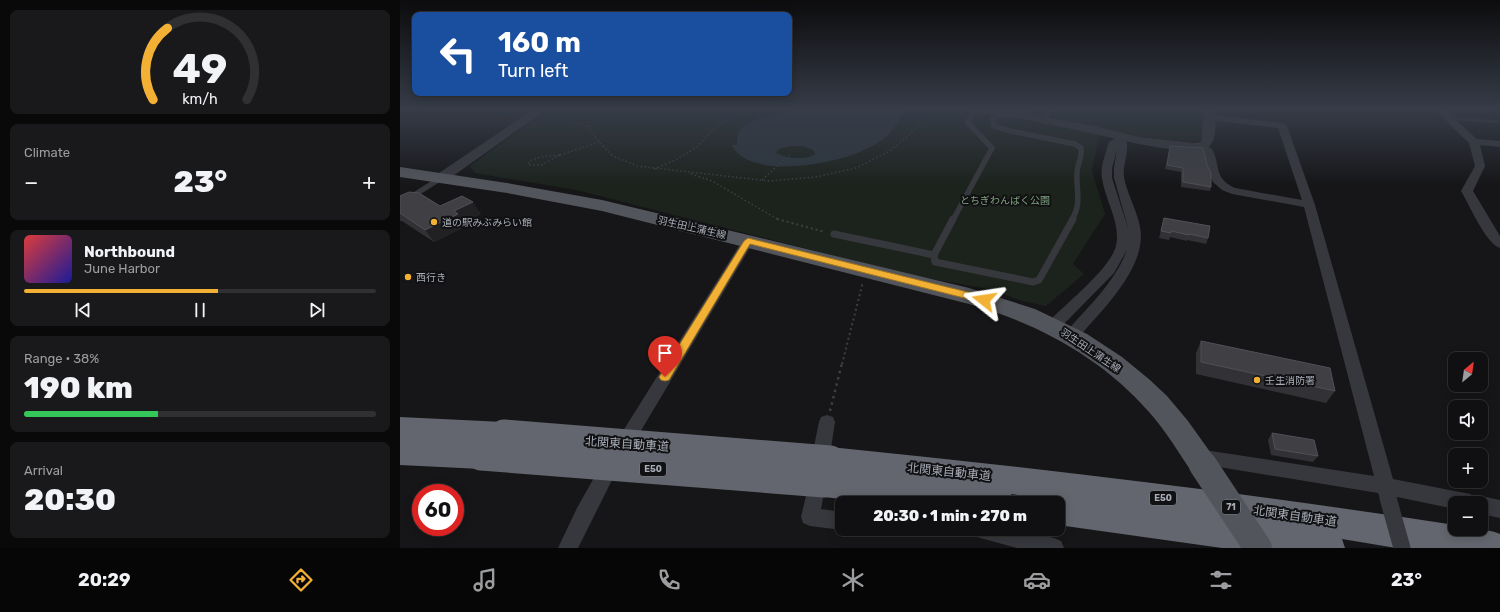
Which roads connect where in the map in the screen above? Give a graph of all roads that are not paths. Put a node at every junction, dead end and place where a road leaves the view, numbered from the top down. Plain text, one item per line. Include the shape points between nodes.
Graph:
1 (503, 135) edge
2 (978, 135) edge
3 (1029, 135) edge
4 (1112, 135) edge
5 (1208, 135) edge
6 (1285, 135) edge
7 (1466, 135) edge
8 (1121, 137) junction
9 (1474, 142) junction
10 (1500, 144) edge
11 (1201, 146) junction
12 (400, 172) edge
13 (441, 178) junction
14 (400, 204) edge
15 (1309, 205) junction
16 (834, 234) road end
17 (748, 241) junction
18 (1500, 244) edge
19 (934, 255) junction
20 (1063, 330) junction
21 (827, 422) road end
22 (400, 429) edge
23 (407, 453) edge
24 (1200, 461) junction
25 (827, 471) junction
26 (1387, 492) junction
27 (961, 496) edge
28 (1448, 500) edge
29 (1488, 506) edge
30 (1500, 509) edge
31 (1065, 511) edge
32 (835, 520) edge
33 (1007, 536) edge
34 (568, 548) edge
35 (1054, 548) edge
36 (1258, 548) edge
37 (1329, 548) edge
38 (1402, 548) edge
39 (1495, 548) edge

1 - 13 street
2 - 19 lane via 992,148
3 - 19 lane via 1075,144 1081,148 1082,153 1077,172 1078,201 1075,215 1039,280 1032,282 935,262
4 - 8 street
5 - 11 street via 1208,140
6 - 15 street
7 - 9 street
8 - 11 street
8 - 20 street via 1114,142 1106,168 1123,232 1121,249 1109,270
8 - 20 street via 1124,143 1118,169 1119,179 1135,234 1133,253 1122,275
9 - 10 street
9 - 18 street via 1480,166 1467,191 1492,235
11 - 15 street via 1208,151 1214,173 1223,188
12 - 13 main road, 羽生田上蒲生線 / 71
13 - 14 lane
13 - 17 main road, 羽生田上蒲生線 / 71 via 602,206
15 - 26 street
16 - 19 lane
17 - 20 main road, 羽生田上蒲生線 / 71 via 999,304
17 - 34 street via 606,472
20 - 24 main road, 羽生田上蒲生線 / 71 via 1150,395
21 - 32 street via 810,518
22 - 25 highway, 北関東自動車道 / E50, bridge via 504,434
23 - 25 highway, 北関東自動車道 / E50, bridge
24 - 26 street via 1219,459
24 - 36 main road, 羽生田上蒲生線 / 71, bridge
25 - 27 highway, 北関東自動車道 / E50
25 - 39 highway, 北関東自動車道 / E50 via 1007,478 1375,528
26 - 28 street
26 - 38 street, bridge
29 - 30 street
31 - 37 highway
33 - 35 street

